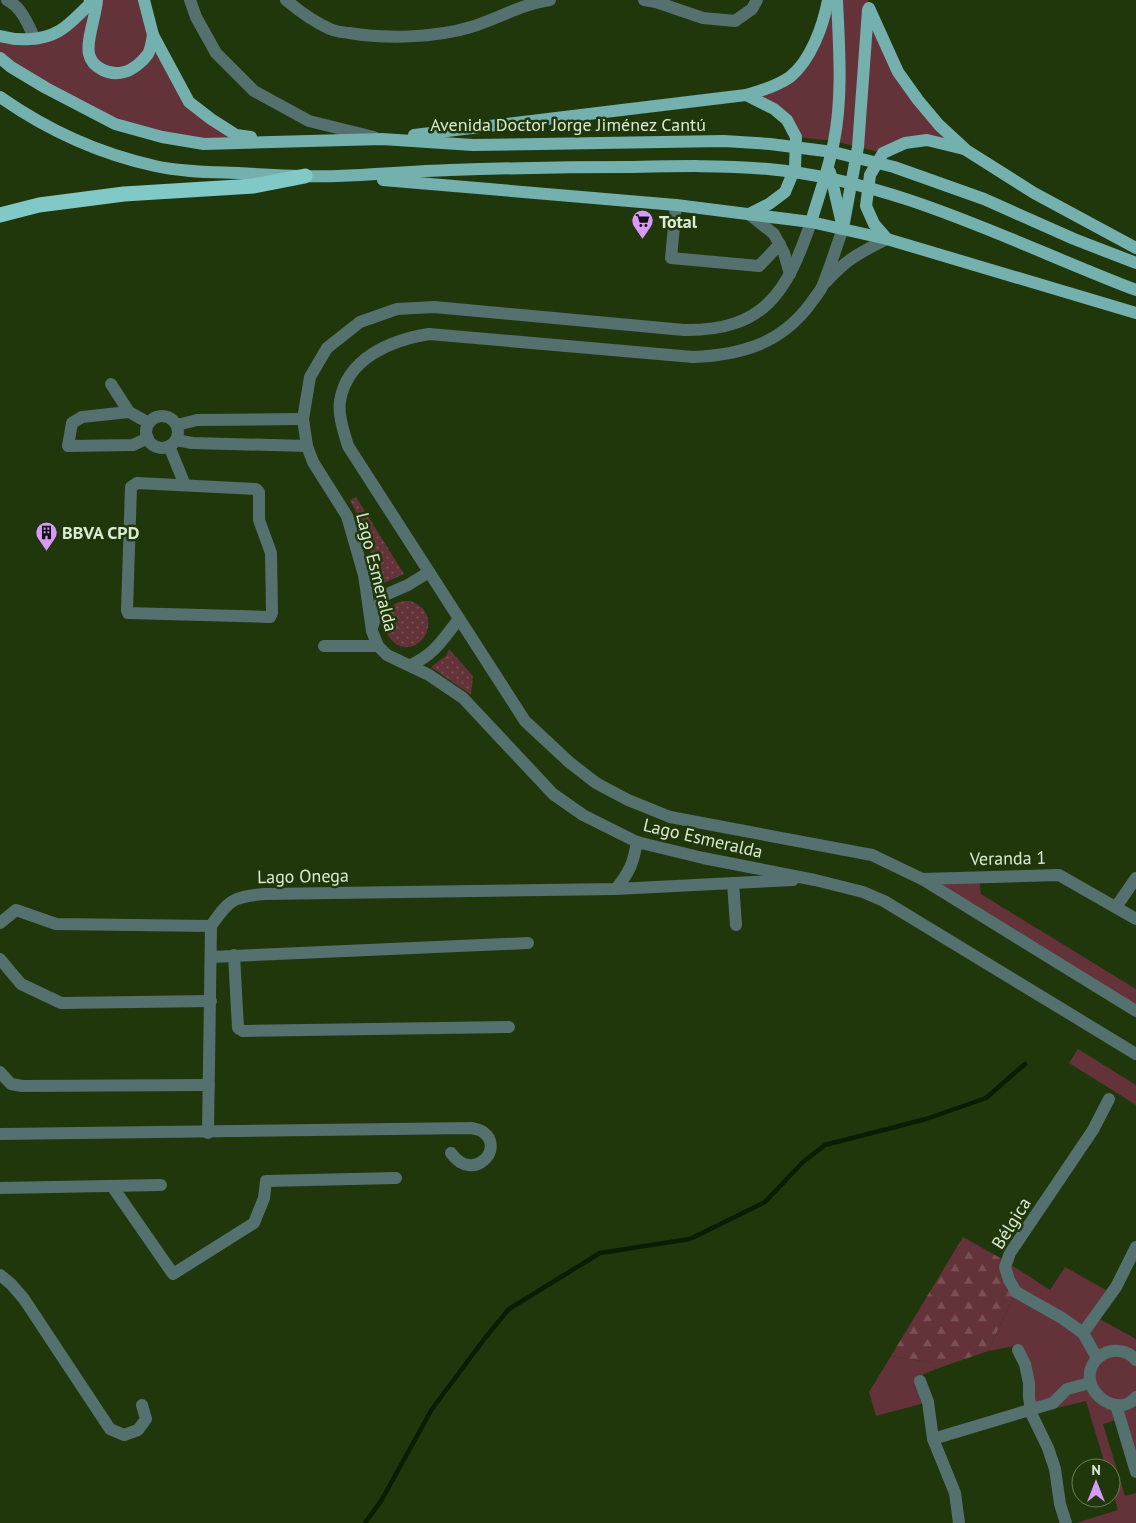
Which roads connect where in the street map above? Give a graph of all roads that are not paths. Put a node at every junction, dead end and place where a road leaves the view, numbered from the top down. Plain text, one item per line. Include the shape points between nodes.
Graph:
1 (7, 0) edge
2 (90, 0) edge
3 (96, 0) edge
4 (144, 0) edge
5 (190, 0) edge
6 (286, 0) edge
7 (550, 0) edge
8 (644, 0) edge
9 (757, 0) edge
10 (828, 0) edge
11 (837, 0) edge
12 (868, 4) edge
13 (153, 35) junction
14 (0, 36) edge
15 (35, 39) junction
16 (0, 58) edge
17 (746, 95) junction
18 (0, 98) edge
19 (382, 139) junction
20 (280, 142) junction
21 (966, 150) junction
22 (828, 164) junction
23 (305, 176) junction
24 (339, 176) junction
25 (676, 206) junction
26 (749, 214) junction
27 (0, 215) edge
28 (811, 222) junction
29 (843, 228) junction
30 (887, 239) junction
31 (780, 244) junction
32 (1136, 248) edge
33 (1136, 263) edge
34 (790, 274) junction
35 (821, 288) junction
36 (1136, 290) edge
37 (1136, 313) edge
38 (111, 384) dead end
39 (128, 412) junction
40 (302, 418) junction
41 (150, 423) junction
42 (176, 425) junction
43 (148, 438) junction
44 (172, 443) junction
45 (307, 446) junction
46 (185, 485) junction
47 (429, 572) junction
48 (366, 591) junction
49 (385, 595) junction
50 (459, 619) junction
51 (372, 631) junction
52 (324, 646) dead end
53 (378, 646) junction
54 (411, 665) junction
55 (637, 842) junction
56 (1136, 878) edge
57 (922, 879) junction
58 (815, 880) junction
59 (733, 883) junction
60 (616, 889) junction
61 (1116, 907) junction
62 (1136, 919) edge
63 (0, 923) edge
64 (736, 925) dead end
65 (211, 926) junction
66 (528, 943) dead end
67 (234, 956) junction
68 (211, 957) junction
69 (0, 959) edge
70 (211, 1000) junction
71 (1136, 1011) edge
72 (509, 1027) dead end
73 (1136, 1054) edge
74 (0, 1072) edge
75 (209, 1085) junction
76 (1109, 1098) dead end
77 (208, 1132) junction
78 (0, 1134) edge
79 (451, 1153) dead end
80 (396, 1178) dead end
81 (161, 1185) dead end
82 (112, 1186) junction
83 (0, 1188) edge
84 (1136, 1247) edge
85 (0, 1276) edge
86 (1083, 1333) junction
87 (1018, 1350) dead end
88 (1097, 1358) junction
89 (1136, 1360) edge
90 (920, 1381) dead end
91 (1090, 1383) junction
92 (1135, 1401) edge
93 (142, 1405) dead end
94 (1116, 1405) junction
95 (1031, 1409) junction
96 (933, 1439) junction
97 (1136, 1472) edge
98 (959, 1523) edge
99 (1066, 1523) edge

1 - 15 street via 18,8
2 - 15 main road via 89,5 59,31
3 - 13 main road via 89,55 97,67 122,73 133,68 149,53
4 - 13 main road
5 - 19 street via 216,53 254,91 309,121
6 - 7 street via 332,30 368,36 402,36 471,27
8 - 9 street via 703,18 735,21 752,9
10 - 17 main road via 816,38 802,64 789,77 767,89
11 - 22 main road via 838,104
12 - 21 main road via 898,72 918,100
12 - 29 main road via 858,147
13 - 20 main road via 189,102 196,108 236,134
14 - 15 main road
16 - 20 main road, Avenida Doctor Jorge Jiménez Cantú via 46,88 115,124 204,144
17 - 19 main road
17 - 26 main road via 774,109 787,120 796,138 795,168 785,192
18 - 23 main road via 71,138 158,167
19 - 20 main road, Avenida Doctor Jorge Jiménez Cantú
19 - 33 main road, Avenida Doctor Jorge Jiménez Cantú via 472,145 724,141 833,152 894,167 984,199 1074,240
21 - 30 main road via 927,140 905,143 883,154 870,175 866,206 874,224
21 - 32 main road via 1034,193
22 - 28 main road
22 - 29 main road
23 - 24 main road
23 - 27 highway via 254,186 124,194 40,205
24 - 25 main road
24 - 36 main road via 566,167 722,166 767,169 829,178 889,194 975,223
25 - 26 main road
25 - 31 street via 671,258 759,266
26 - 28 main road
26 - 31 street via 774,234
28 - 29 main road
28 - 34 street, Lago Esmeralda
29 - 30 main road
29 - 35 street, Lago Esmeralda
30 - 35 street via 841,265
30 - 37 main road
31 - 34 street
34 - 40 street, Lago Esmeralda via 776,297 760,310 734,324 715,329 684,330 434,307 397,309 360,322 327,348 310,377
35 - 47 street, Lago Esmeralda via 785,331 765,343 715,356 675,356 429,334 398,341 361,362 349,376 340,401 342,428 348,446
38 - 39 street
39 - 41 street
39 - 43 street via 82,416 72,424 68,446 133,445
40 - 42 street via 197,420
40 - 45 street, Lago Esmeralda
41 - 42 street via 164,416
41 - 43 street via 146,433
42 - 44 street via 178,435
43 - 44 street via 154,446 164,448
44 - 45 street
44 - 46 street
45 - 48 street, Lago Esmeralda via 313,462 347,516
46 - 46 street via 256,489 259,492 258,520 271,554 270,616 128,613 131,487 137,482
47 - 49 street
47 - 50 street, Lago Esmeralda
48 - 49 street
48 - 51 street, Lago Esmeralda
49 - 51 street
50 - 54 street via 436,650
50 - 57 street, Lago Esmeralda via 525,721 596,783 670,817 872,855
51 - 53 street, Lago Esmeralda
52 - 53 street
53 - 54 street, Lago Esmeralda via 387,655
54 - 55 street, Lago Esmeralda via 463,698 553,794 583,815
55 - 58 street, Lago Esmeralda
55 - 60 street via 627,876
56 - 61 street
57 - 61 street, Veranda 1 via 1059,875
57 - 71 street, Lago Esmeralda
58 - 59 street, Lago Onega
58 - 73 street, Lago Esmeralda via 884,901
59 - 60 street, Lago Onega
59 - 64 street
60 - 65 street, Lago Onega via 241,896 224,907
61 - 62 street, Veranda 1
63 - 65 street via 16,910 56,924
65 - 68 street
66 - 67 street
67 - 68 street
67 - 72 street via 238,1028 243,1031
68 - 70 street
69 - 70 street via 21,984 62,1003
70 - 75 street
74 - 75 street via 11,1084 22,1086
75 - 77 street
76 - 86 street, Bélgica via 1093,1130 1010,1254 1006,1267 1016,1292
77 - 78 street
77 - 79 street via 472,1128 483,1132 490,1141 486,1160 477,1165 464,1165
80 - 82 street via 266,1181 264,1198 254,1223 173,1274
81 - 82 street
82 - 83 street
84 - 86 street via 1116,1287
85 - 93 street via 24,1298 110,1429 124,1435 138,1430 146,1419
86 - 88 street
87 - 95 street via 1025,1364
88 - 89 street via 1109,1351 1123,1351
88 - 91 street via 1089,1373
90 - 96 street via 928,1402
91 - 94 street via 1098,1397
91 - 95 street via 1067,1389 1053,1404
92 - 94 street
94 - 97 street
95 - 96 street
95 - 99 street via 1055,1470
96 - 98 street via 955,1493

